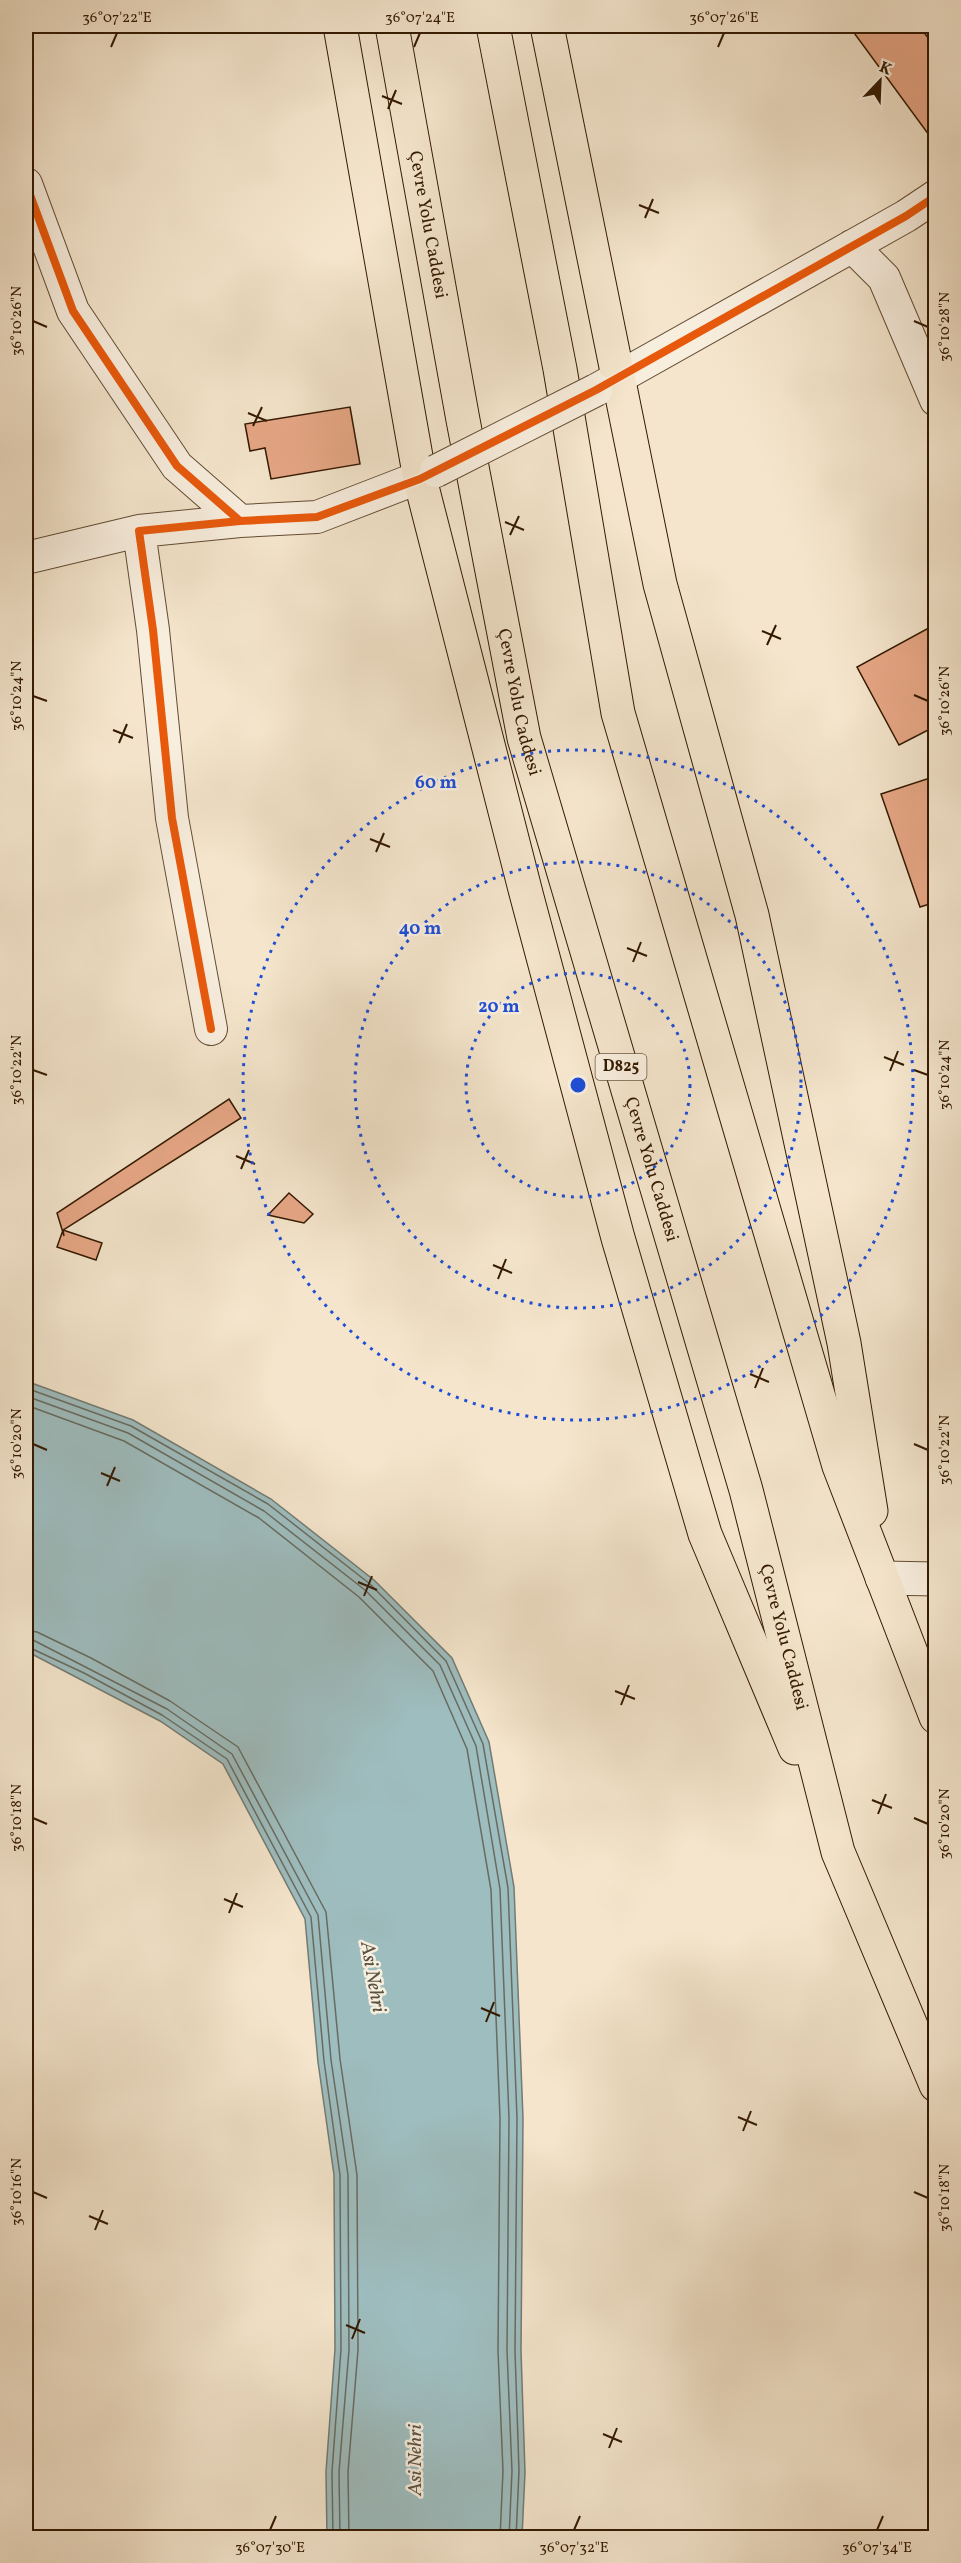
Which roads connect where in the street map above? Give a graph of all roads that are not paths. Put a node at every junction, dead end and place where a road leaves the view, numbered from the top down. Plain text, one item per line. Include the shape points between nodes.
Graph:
1 (340, 26) edge
2 (392, 26) edge
3 (493, 26) edge
4 (547, 26) edge
5 (26, 184) edge
6 (936, 196) edge
7 (852, 246) junction
8 (607, 383) junction
9 (936, 400) edge
10 (428, 475) junction
11 (240, 522) junction
12 (139, 531) junction
13 (26, 558) edge
14 (211, 1029) dead end
15 (882, 1578) junction
16 (936, 1579) edge
17 (936, 1717) edge
18 (838, 1852) junction
19 (936, 2085) edge

1 - 10 highway
2 - 18 highway, Çevre Yolu Caddesi / D825 via 524,738 746,1490
3 - 15 highway via 560,369 618,713 839,1466
4 - 8 highway
5 - 11 street via 73,312 177,466
6 - 7 street
7 - 8 street
7 - 9 street via 884,278
8 - 10 street, bridge
8 - 15 highway via 752,915 844,1343
10 - 11 street via 317,517
10 - 18 highway via 618,1238 705,1534
11 - 12 street
12 - 13 street
12 - 14 street via 172,818
15 - 16 street
15 - 17 highway
18 - 19 highway, Çevre Yolu Caddesi / D825

